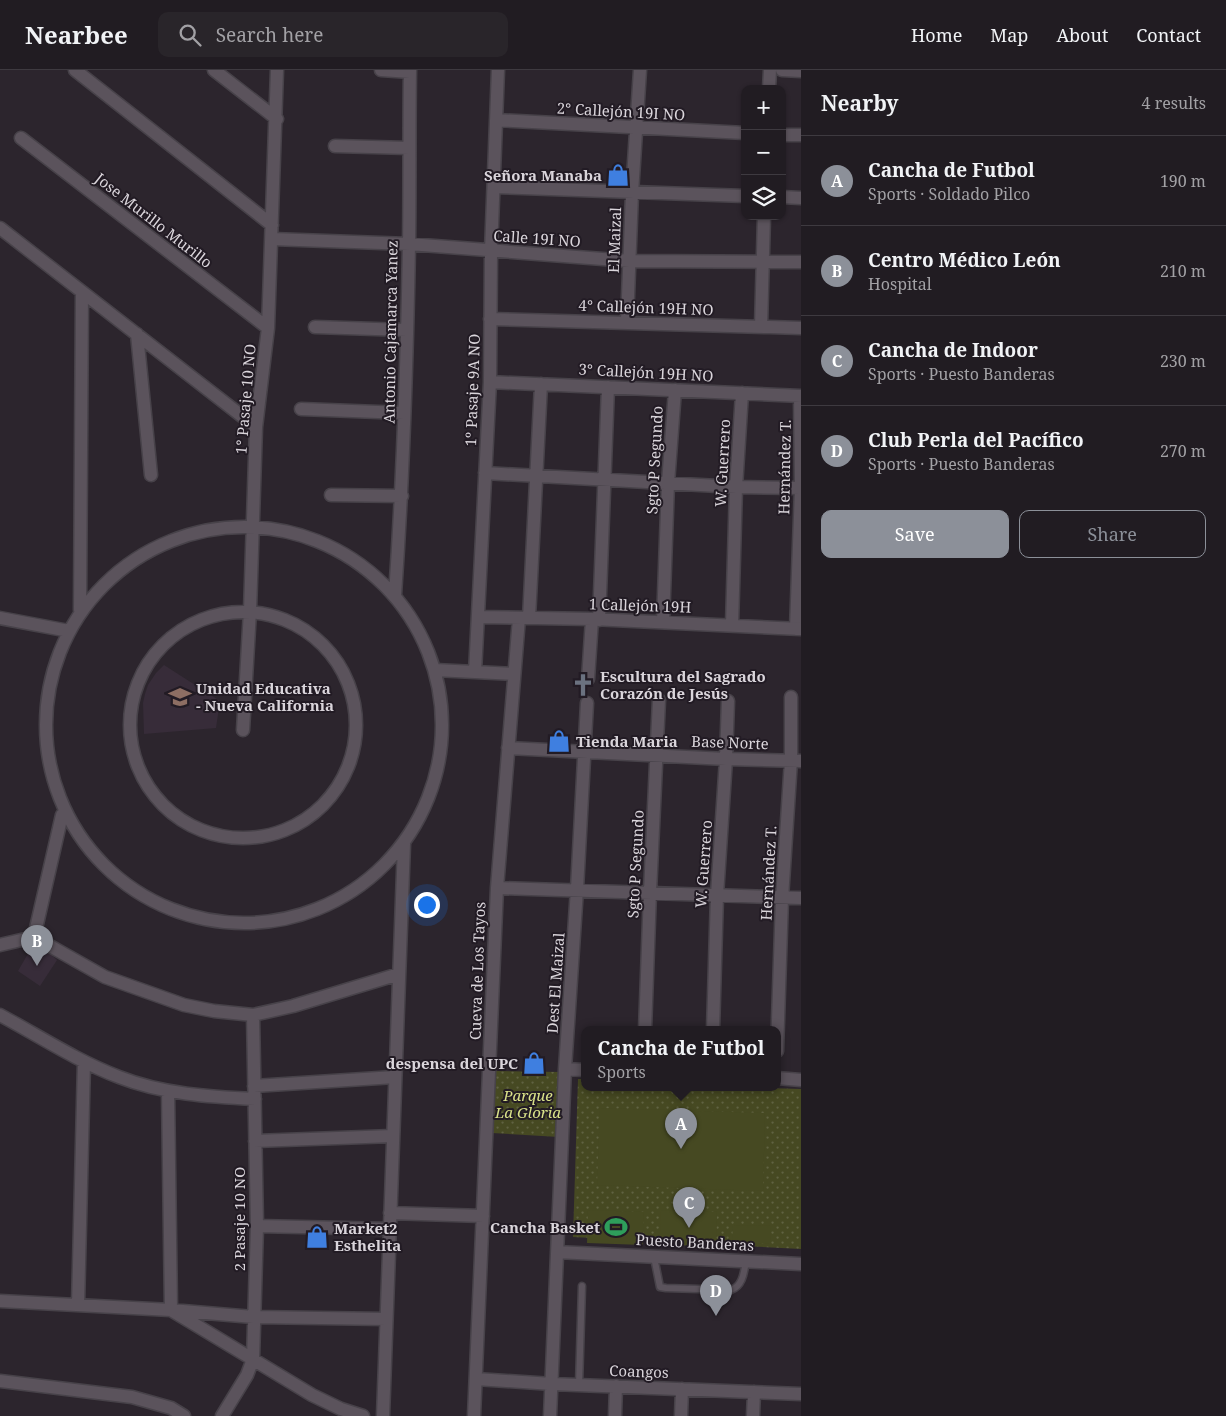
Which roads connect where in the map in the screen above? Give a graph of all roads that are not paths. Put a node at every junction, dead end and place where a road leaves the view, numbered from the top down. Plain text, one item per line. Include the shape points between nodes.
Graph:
1 (74, 70) edge
2 (214, 70) edge
3 (278, 70) edge
4 (381, 70) edge
5 (498, 70) edge
6 (640, 70) edge
7 (770, 70) edge
8 (782, 70) edge
9 (410, 71) edge
10 (801, 71) edge
11 (769, 85) edge
12 (277, 119) junction
13 (496, 120) junction
14 (637, 128) junction
15 (741, 133) edge
16 (786, 134) edge
17 (801, 135) edge
18 (21, 138) dead end
19 (335, 146) dead end
20 (409, 148) junction
21 (494, 187) junction
22 (632, 193) junction
23 (741, 196) edge
24 (786, 197) edge
25 (801, 198) edge
26 (764, 220) edge
27 (272, 225) junction
28 (0, 228) edge
29 (272, 239) junction
30 (409, 244) junction
31 (491, 251) junction
32 (629, 261) junction
33 (762, 262) junction
34 (801, 262) edge
35 (82, 292) junction
36 (490, 319) junction
37 (627, 322) junction
38 (315, 327) dead end
39 (761, 327) junction
40 (268, 328) junction
41 (801, 328) edge
42 (406, 330) junction
43 (137, 334) junction
44 (490, 382) junction
45 (542, 384) junction
46 (608, 387) junction
47 (674, 390) junction
48 (742, 393) junction
49 (801, 396) edge
50 (301, 409) dead end
51 (404, 413) junction
52 (256, 427) junction
53 (485, 474) junction
54 (150, 475) dead end
55 (537, 476) junction
56 (605, 480) junction
57 (668, 484) junction
58 (736, 487) junction
59 (801, 488) edge
60 (331, 494) dead end
61 (402, 496) junction
62 (252, 525) junction
63 (395, 595) junction
64 (80, 610) junction
65 (250, 612) junction
66 (478, 617) junction
67 (0, 618) edge
68 (524, 618) junction
69 (596, 619) junction
70 (664, 622) junction
71 (732, 625) junction
72 (798, 629) edge
73 (69, 632) junction
74 (435, 670) junction
75 (475, 672) junction
76 (514, 674) junction
77 (588, 679) dead end
78 (791, 697) dead end
79 (659, 700) dead end
80 (728, 701) dead end
81 (587, 703) dead end
82 (243, 730) dead end
83 (508, 748) junction
84 (585, 753) junction
85 (658, 756) junction
86 (726, 759) junction
87 (796, 761) edge
88 (62, 814) junction
89 (404, 844) junction
90 (497, 888) junction
91 (577, 889) junction
92 (650, 892) junction
93 (717, 895) junction
94 (782, 898) junction
95 (801, 898) edge
96 (34, 937) junction
97 (0, 945) edge
98 (399, 974) junction
99 (0, 1014) edge
100 (253, 1014) junction
101 (645, 1026) edge
102 (713, 1026) edge
103 (778, 1026) edge
104 (84, 1062) junction
105 (565, 1070) junction
106 (581, 1070) edge
107 (395, 1077) junction
108 (781, 1078) edge
109 (801, 1080) edge
110 (168, 1091) junction
111 (255, 1092) junction
112 (393, 1136) junction
113 (255, 1141) junction
114 (390, 1213) junction
115 (483, 1216) junction
116 (257, 1226) junction
117 (390, 1230) junction
118 (557, 1252) junction
119 (654, 1257) junction
120 (746, 1261) junction
121 (801, 1264) edge
122 (582, 1286) dead end
123 (0, 1301) edge
124 (78, 1305) junction
125 (171, 1310) junction
126 (253, 1317) junction
127 (386, 1319) junction
128 (253, 1359) junction
129 (476, 1380) junction
130 (0, 1381) edge
131 (552, 1384) junction
132 (579, 1385) junction
133 (616, 1386) junction
134 (682, 1389) junction
135 (754, 1392) junction
136 (801, 1394) edge
137 (184, 1416) edge
138 (222, 1416) edge
139 (362, 1416) edge
140 (383, 1416) edge
141 (474, 1416) edge
142 (550, 1416) edge
143 (615, 1416) edge
144 (681, 1416) edge
145 (753, 1416) edge

1 - 27 street
2 - 12 street
3 - 12 street, 1° Pasaje 10 NO
4 - 9 street
5 - 13 street, 1º Pasaje 9A NO
6 - 14 street, El Maizal
7 - 11 street
8 - 10 street
9 - 20 street, Antonio Cajamarca Yanez
12 - 27 street, 1° Pasaje 10 NO
13 - 14 street, 2° Callejón 19I NO
13 - 21 street, 1º Pasaje 9A NO
14 - 15 street, 2° Callejón 19I NO
14 - 22 street, El Maizal
16 - 17 street
18 - 40 street, Jose Murillo Murillo
19 - 20 street
20 - 30 street, Antonio Cajamarca Yanez
21 - 22 street
21 - 31 street, 1º Pasaje 9A NO
22 - 23 street
22 - 32 street, El Maizal
24 - 25 street
26 - 33 street
27 - 29 street, 1° Pasaje 10 NO
28 - 35 street
29 - 30 street, Calle 19I NO
29 - 40 street, 1° Pasaje 10 NO
30 - 31 street, Calle 19I NO
30 - 42 street, Antonio Cajamarca Yanez
31 - 32 street, Calle 19I NO
31 - 36 street, 1º Pasaje 9A NO
32 - 33 street, Calle 19I NO
32 - 37 street, El Maizal
33 - 34 street, Calle 19I NO
33 - 39 street
35 - 43 street
35 - 64 street
36 - 37 street, 4° Callejón 19H NO
36 - 44 street, 1º Pasaje 9A NO
37 - 39 street, 4° Callejón 19H NO
38 - 42 street
39 - 41 street, 4° Callejón 19H NO
40 - 52 street, 1° Pasaje 10 NO
42 - 51 street, Antonio Cajamarca Yanez
43 - 52 street
43 - 54 street
44 - 45 street, 3° Callejón 19H NO
44 - 53 street, 1º Pasaje 9A NO
45 - 46 street, 3° Callejón 19H NO
45 - 55 street, Cueva de Los Tayos
46 - 47 street, 3° Callejón 19H NO
46 - 56 street
47 - 48 street, 3° Callejón 19H NO
47 - 57 street, Sgto P Segundo
48 - 49 street, 3° Callejón 19H NO
48 - 58 street, W. Guerrero
49 - 59 street, Hernández T.
50 - 51 street
51 - 61 street, Antonio Cajamarca Yanez
52 - 62 street, 1° Pasaje 10 NO
53 - 55 street
53 - 66 street, 1º Pasaje 9A NO
55 - 56 street
55 - 68 street, Cueva de Los Tayos
56 - 57 street
56 - 69 street
57 - 58 street
57 - 70 street, Sgto P Segundo
58 - 59 street
58 - 71 street, W. Guerrero
59 - 72 street, Hernández T.
60 - 61 street
61 - 63 street, Antonio Cajamarca Yanez
62 - 63 street via 306,535 354,559
62 - 64 street via 185,533 124,563
62 - 65 street, 1° Pasaje 10 NO
63 - 74 street via 419,631
64 - 73 street
65 - 65 street via 212,615 178,631 151,657 142,674 134,690 128,728 135,764 154,797 182,822 217,836 255,838 291,828 322,807 345,777 356,742 356,704 342,669 319,640 287,620
65 - 82 street, 1° Pasaje 10 NO
66 - 68 street, 1 Callejón 19H
66 - 75 street, 1º Pasaje 9A NO
67 - 73 street
68 - 69 street, 1 Callejón 19H
68 - 76 street, Cueva de Los Tayos
69 - 70 street, 1 Callejón 19H
69 - 77 street
70 - 71 street, 1 Callejón 19H
71 - 72 street, 1 Callejón 19H
73 - 88 street via 50,732 53,777
74 - 75 street
74 - 89 street via 443,715 440,761 426,804
75 - 76 street
76 - 83 street, Cueva de Los Tayos
78 - 87 street, Hernández T.
79 - 85 street, Sgto P Segundo
80 - 86 street, W. Guerrero
81 - 84 street, Dest El Maizal
83 - 84 street, Base Norte
83 - 90 street, Cueva de Los Tayos
84 - 85 street, Base Norte
84 - 91 street, Dest El Maizal
85 - 86 street, Base Norte
85 - 92 street, Sgto P Segundo
86 - 87 street, Base Norte
86 - 93 street, W. Guerrero
87 - 94 street, Hernández T.
88 - 89 street via 96,862 142,898 196,919 254,924 311,912 362,885
88 - 96 street
89 - 98 street
90 - 91 street
90 - 115 street, Cueva de Los Tayos
91 - 92 street
91 - 105 street, Dest El Maizal
92 - 93 street
92 - 101 street, Sgto P Segundo
93 - 94 street
93 - 102 street, W. Guerrero
94 - 95 street
94 - 103 street, Hernández T.
96 - 97 street
96 - 100 street via 122,984 184,1005
98 - 100 street via 293,1006
98 - 107 street
99 - 104 street
100 - 111 street, 2 Pasaje 10 NO
104 - 110 street via 120,1078
104 - 124 street
105 - 106 street
105 - 118 street, Dest El Maizal
107 - 111 street
107 - 112 street
108 - 109 street
110 - 111 street via 212,1097
110 - 125 street
111 - 113 street, 2 Pasaje 10 NO
112 - 113 street
112 - 114 street
113 - 116 street, 2 Pasaje 10 NO
114 - 115 street
114 - 117 street
115 - 129 street, Cueva de Los Tayos
116 - 117 street
116 - 126 street, 2 Pasaje 10 NO
117 - 127 street
118 - 119 street, Puesto Banderas
118 - 131 street, Dest El Maizal
119 - 120 street, Puesto Banderas
119 - 120 lane via 658,1282 660,1287 666,1288 736,1289
120 - 121 street, Puesto Banderas
122 - 132 lane
123 - 124 street
124 - 125 street
125 - 126 street
125 - 128 street
126 - 127 street
126 - 128 street, 2 Pasaje 10 NO
127 - 140 street
128 - 138 street, 2 Pasaje 10 NO
128 - 139 street via 319,1398
129 - 131 street, Coangos
129 - 141 street, Cueva de Los Tayos
130 - 137 street via 132,1397 171,1408
131 - 132 street, Coangos
131 - 142 street, Dest El Maizal
132 - 133 street, Coangos
133 - 134 street, Coangos
133 - 143 street
134 - 135 street, Coangos
134 - 144 street
135 - 136 street, Coangos
135 - 145 street

